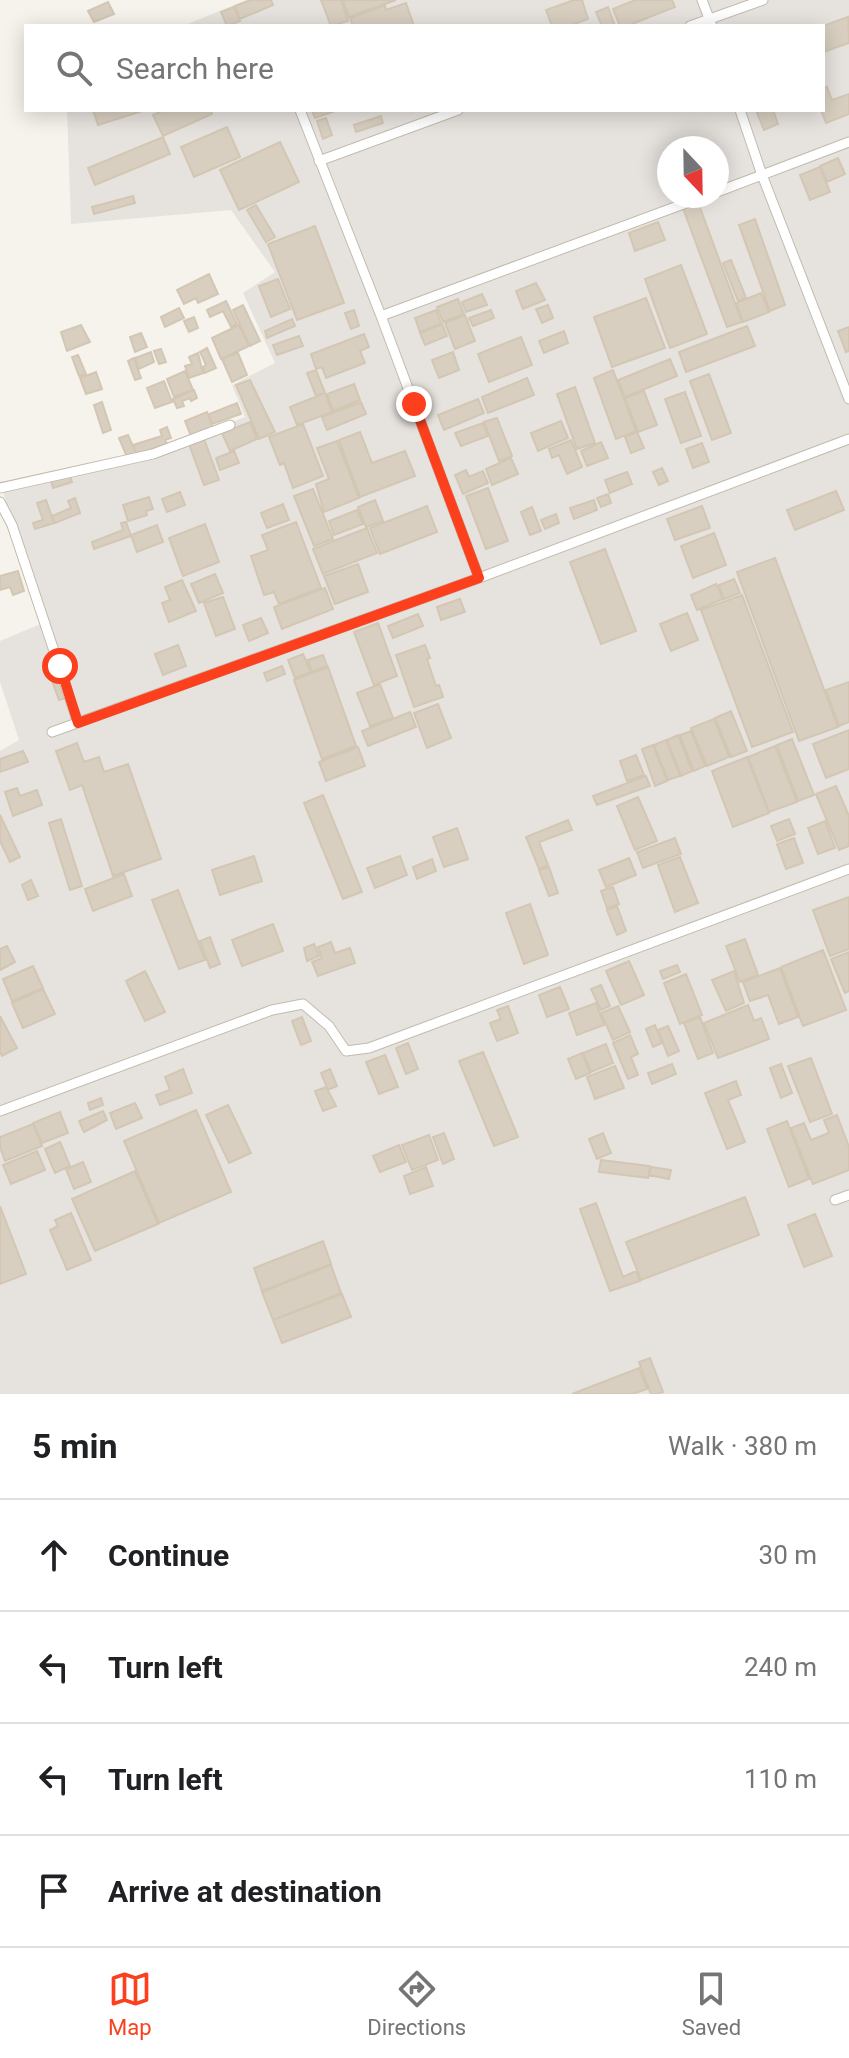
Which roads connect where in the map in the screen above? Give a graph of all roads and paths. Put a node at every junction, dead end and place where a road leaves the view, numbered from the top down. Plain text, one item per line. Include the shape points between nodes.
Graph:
1 (702, 0) edge
2 (763, 0) edge
3 (711, 23) edge
4 (301, 112) edge
5 (453, 112) edge
6 (741, 112) edge
7 (849, 142) edge
8 (319, 161) junction
9 (762, 175) junction
10 (729, 187) edge
11 (673, 208) edge
12 (381, 316) junction
13 (849, 399) edge
14 (230, 425) dead end
15 (849, 439) edge
16 (0, 488) edge
17 (0, 502) edge
18 (479, 578) junction
19 (78, 723) junction
20 (52, 732) dead end
21 (849, 869) edge
22 (0, 1111) edge
23 (849, 1195) edge
24 (835, 1200) dead end

1 - 3 street
2 - 3 street
4 - 8 street
5 - 8 street
6 - 9 street
7 - 9 street
8 - 12 street
9 - 10 street
9 - 13 street
11 - 12 street
12 - 18 street
14 - 16 street via 153,454
15 - 18 street
17 - 19 street
18 - 19 street
19 - 20 street
21 - 22 street via 369,1048 346,1051 329,1026 303,1004 272,1010
23 - 24 street

